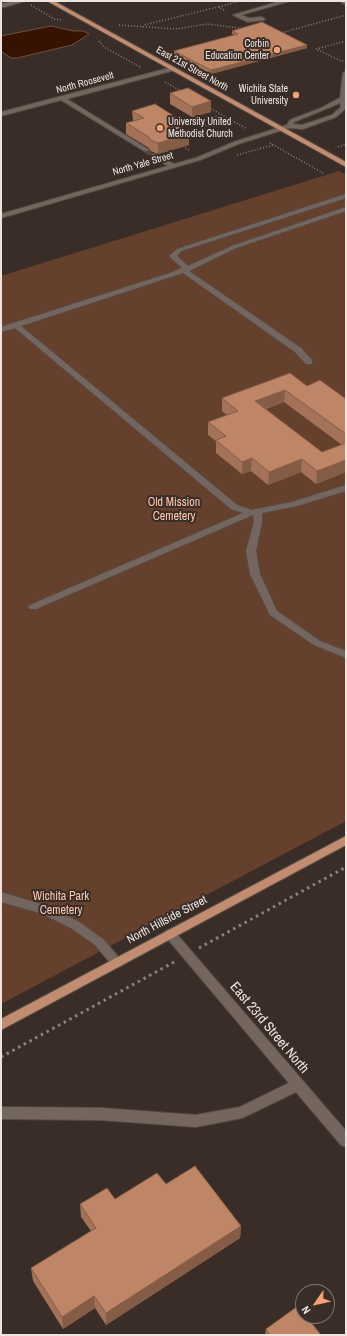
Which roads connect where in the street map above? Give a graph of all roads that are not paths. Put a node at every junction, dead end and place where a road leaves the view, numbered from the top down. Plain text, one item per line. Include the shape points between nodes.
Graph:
1 (22, 1) edge
2 (50, 1) edge
3 (287, 1) edge
4 (343, 1) edge
5 (346, 3) edge
6 (1, 6) edge
7 (262, 19) dead end
8 (173, 69) junction
9 (346, 73) edge
10 (62, 98) junction
11 (344, 99) edge
12 (1, 114) edge
13 (289, 126) junction
14 (280, 129) junction
15 (146, 150) tunnel mouth
16 (154, 155) tunnel mouth
17 (346, 165) edge
18 (173, 166) junction
19 (346, 196) edge
20 (346, 209) edge
21 (1, 216) edge
22 (184, 269) junction
23 (16, 325) junction
24 (1, 330) edge
25 (309, 362) dead end
26 (346, 488) edge
27 (254, 513) junction
28 (33, 607) dead end
29 (346, 655) edge
30 (346, 840) edge
31 (1, 897) edge
32 (170, 934) junction
33 (117, 963) junction
34 (1, 1025) edge
35 (298, 1085) junction
36 (1, 1114) edge
37 (346, 1141) edge

1 - 6 street
2 - 8 main road, East 21st Street North
3 - 7 street via 236,14 248,20
4 - 5 street
8 - 10 street, North Roosevelt
8 - 14 main road, East 21st Street North
9 - 11 street, North Yale Street
10 - 12 street, North Roosevelt
10 - 15 street
11 - 13 street, North Yale Street via 292,121
11 - 13 street, North Yale Street via 344,107 334,116 303,128
13 - 14 street, North Yale Street
14 - 17 main road, East 21st Street North
14 - 18 street, North Yale Street
16 - 18 street
18 - 21 street, North Yale Street
19 - 22 street via 179,250 173,256
20 - 22 street via 234,247
22 - 23 street via 173,275
22 - 25 street via 298,350
23 - 24 street
23 - 27 street via 234,507
26 - 27 street
27 - 28 street
27 - 29 street via 258,522 251,551 255,574 273,612 317,643
30 - 32 main road, North Hillside Street
31 - 33 street via 43,909 75,925 99,942
32 - 33 main road, North Hillside Street
32 - 35 street, East 23rd Street North
33 - 34 main road, North Hillside Street
35 - 36 street via 242,1112 196,1121 101,1114
35 - 37 street, East 23rd Street North

